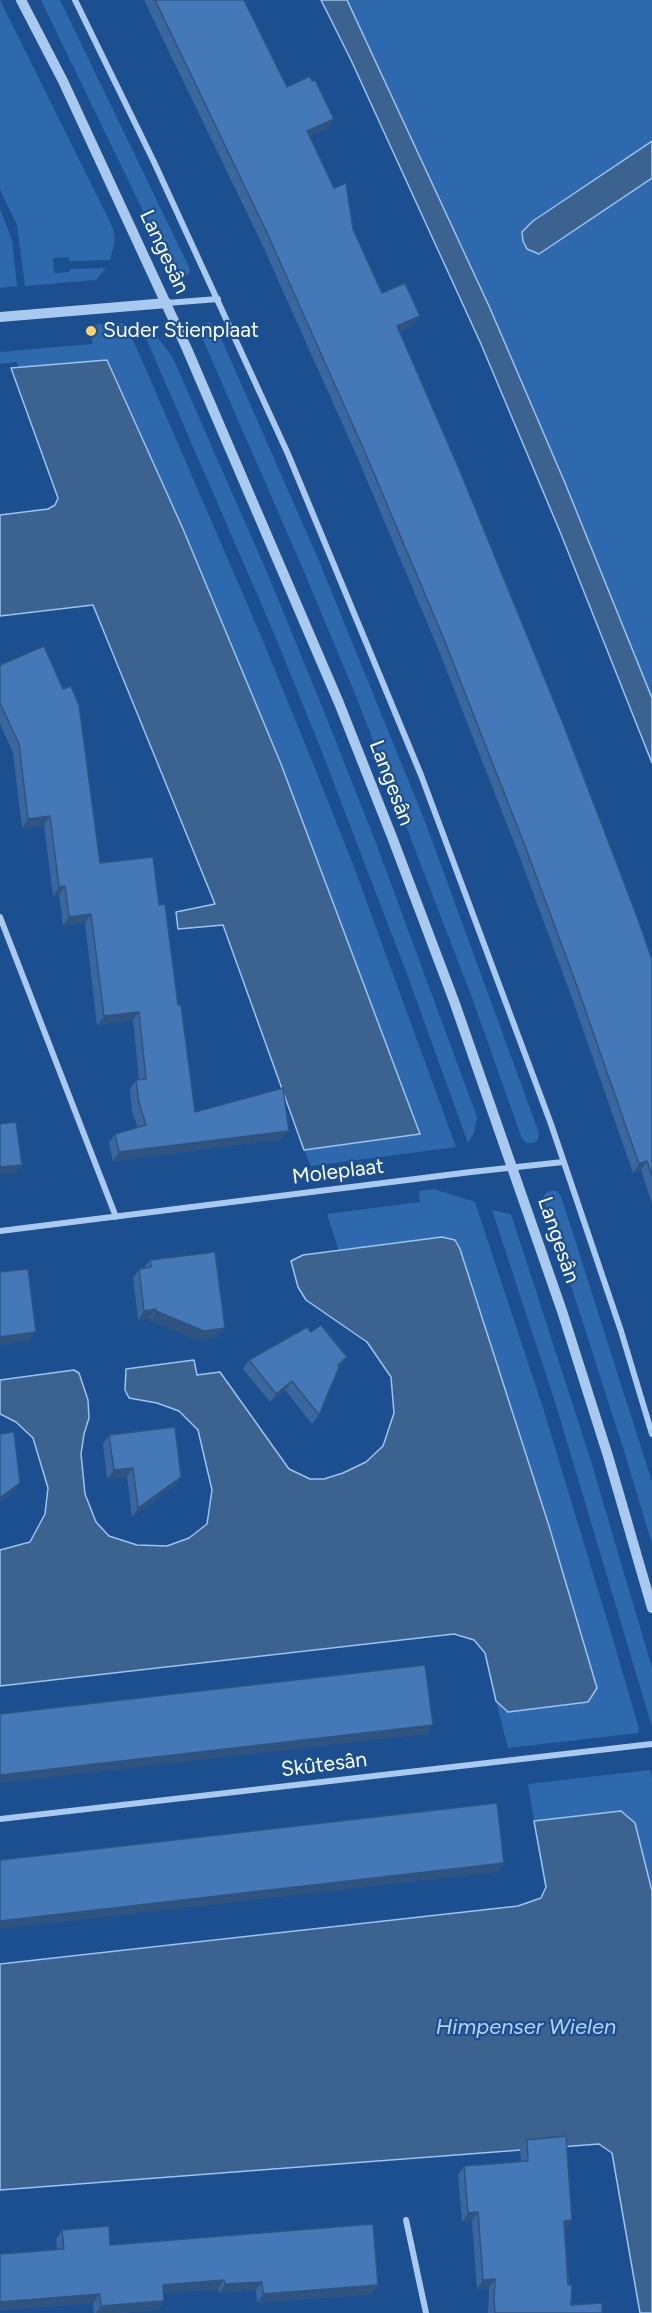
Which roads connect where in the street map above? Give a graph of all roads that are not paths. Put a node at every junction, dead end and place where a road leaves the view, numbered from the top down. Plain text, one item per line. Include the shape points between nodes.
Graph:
1 (21, 0) edge
2 (75, 0) edge
3 (218, 299) junction
4 (167, 303) junction
5 (0, 316) edge
6 (0, 917) edge
7 (563, 1162) junction
8 (513, 1167) junction
9 (116, 1216) junction
10 (0, 1231) edge
11 (652, 1434) edge
12 (652, 1608) edge
13 (652, 1744) edge
14 (0, 1819) edge
15 (406, 2220) dead end
16 (426, 2313) edge

1 - 4 street, Langesân
2 - 3 street, Langesân
3 - 4 street
3 - 7 street, Langesân via 288,454 421,775
4 - 5 street
4 - 8 street, Langesân via 339,703 454,1001
6 - 9 street
7 - 8 street, Moleplaat
7 - 11 street, Langesân
8 - 9 street, Moleplaat
8 - 12 street, Langesân via 608,1456
9 - 10 street, Moleplaat
13 - 14 street, Skûtesân
15 - 16 street

